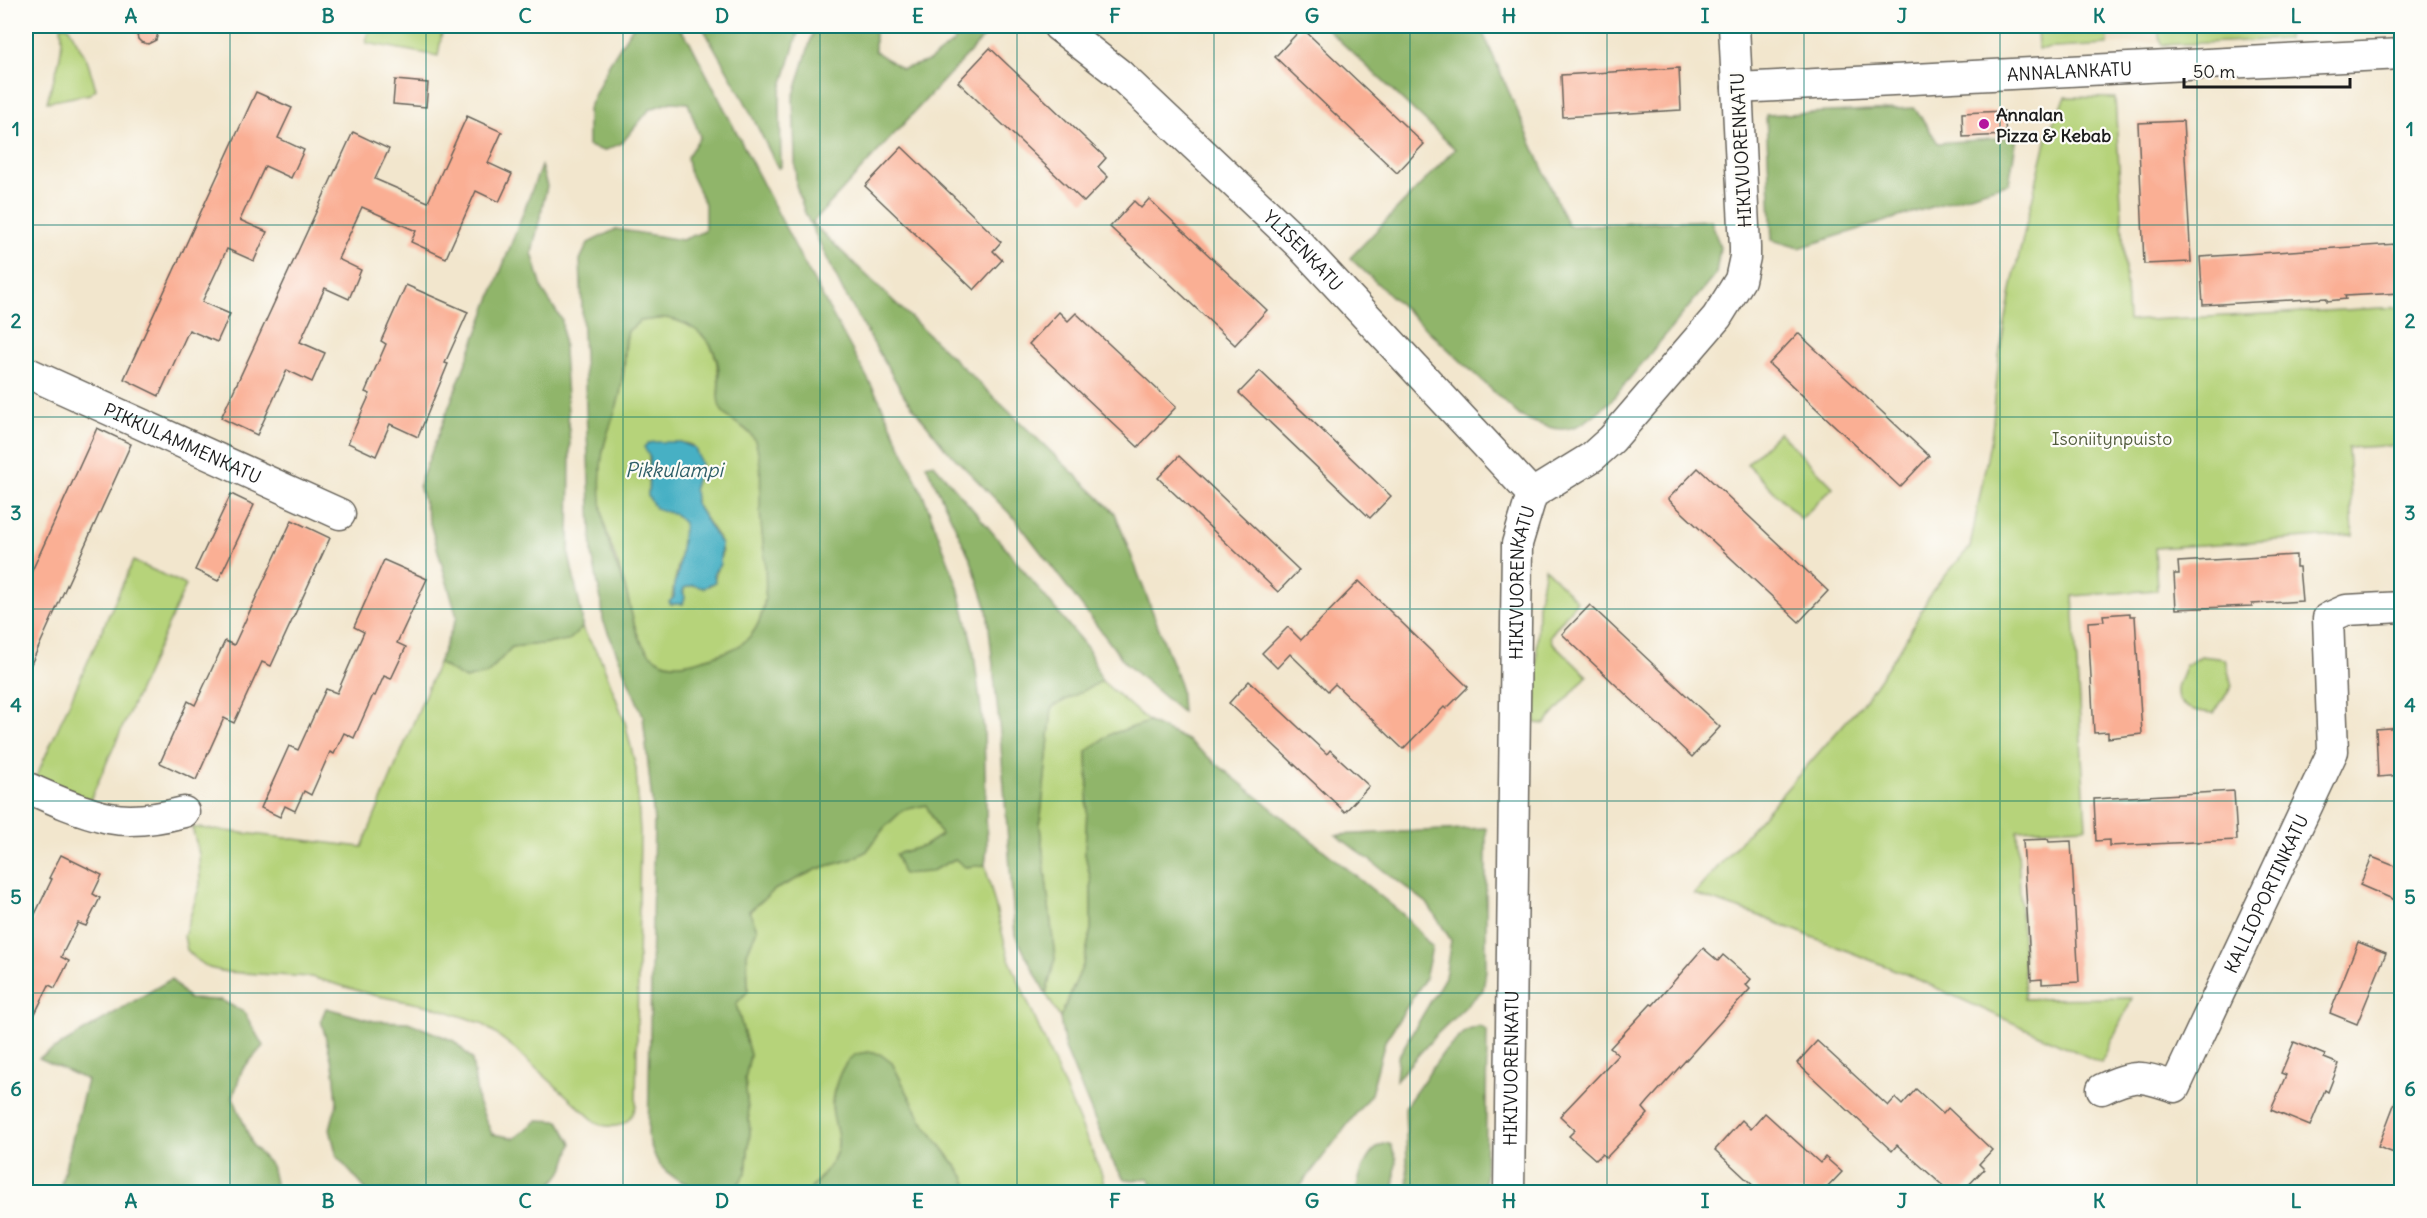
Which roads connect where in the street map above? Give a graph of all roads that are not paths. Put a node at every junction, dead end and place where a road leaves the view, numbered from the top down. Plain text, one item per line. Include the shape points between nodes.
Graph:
1 (1058, 26) edge
2 (1734, 26) edge
3 (2402, 54) edge
4 (1737, 88) junction
5 (26, 372) edge
6 (1532, 494) junction
7 (340, 514) dead end
8 (2402, 607) edge
9 (26, 787) edge
10 (184, 812) dead end
11 (2102, 1089) dead end
12 (1509, 1192) edge

1 - 6 street, YLISENKATU via 1118,73 1299,244
2 - 4 street, HIKIVUORENKATU
3 - 4 street, ANNALANKATU
4 - 6 street, HIKIVUORENKATU via 1746,258 1740,280 1717,317 1612,439 1592,457
5 - 7 street, PIKKULAMMENKATU
6 - 12 street, HIKIVUORENKATU via 1517,544
8 - 11 street, KALLIOPORTINKATU via 2346,610 2328,618 2333,752 2175,1087 2145,1077 2123,1078
9 - 10 street via 110,818 162,818

